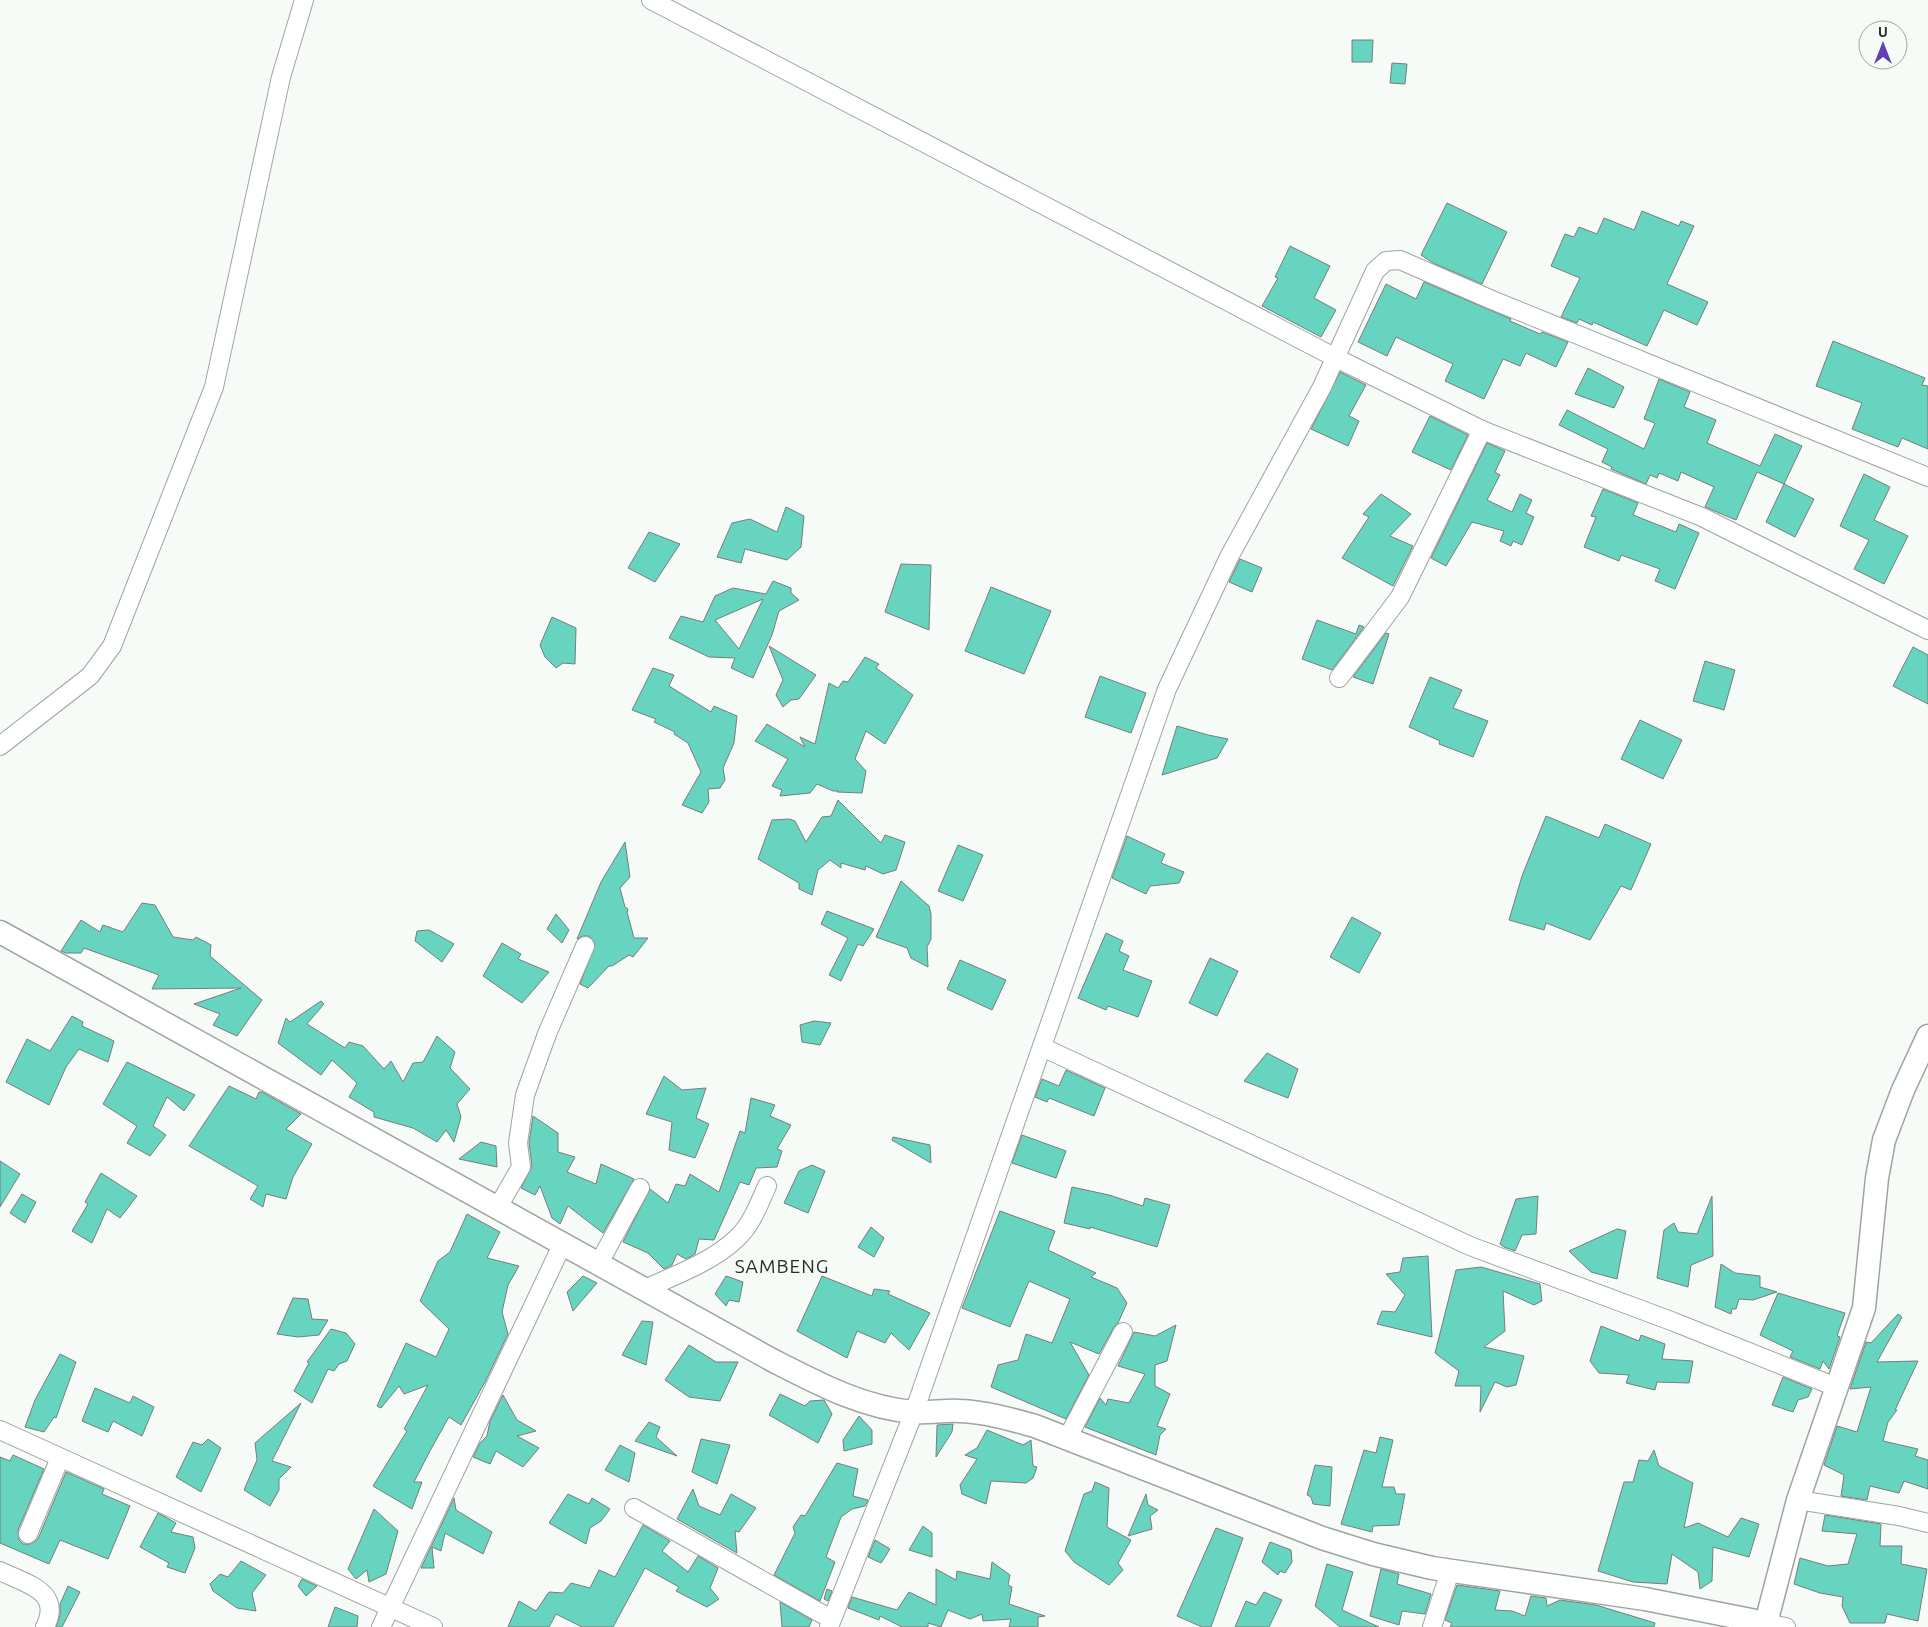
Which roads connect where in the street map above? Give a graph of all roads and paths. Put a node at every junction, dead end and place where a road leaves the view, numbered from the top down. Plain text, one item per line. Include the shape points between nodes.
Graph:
1 (304, 0) edge
2 (651, 0) edge
3 (1336, 358) junction
4 (1482, 430) junction
5 (1928, 477) edge
6 (1928, 630) edge
7 (1339, 678) dead end
8 (0, 746) edge
9 (0, 932) edge
10 (585, 946) dead end
11 (1928, 1036) edge
12 (1042, 1048) junction
13 (767, 1186) dead end
14 (640, 1188) dead end
15 (498, 1207) junction
16 (563, 1243) junction
17 (600, 1263) junction
18 (645, 1289) junction
19 (1123, 1332) dead end
20 (1836, 1386) junction
21 (914, 1412) junction
22 (0, 1430) edge
23 (1067, 1439) junction
24 (60, 1458) junction
25 (1798, 1500) junction
26 (634, 1508) dead end
27 (1928, 1523) edge
28 (28, 1534) dead end
29 (0, 1570) edge
30 (1450, 1571) junction
31 (390, 1607) junction
32 (830, 1623) edge
33 (1773, 1626) edge
34 (44, 1627) edge
35 (381, 1627) edge
36 (433, 1627) edge
37 (1432, 1627) edge

1 - 8 street via 281,77 214,387 112,646 90,676
2 - 3 street
3 - 4 street
3 - 5 street via 1375,271 1386,261 1400,260
3 - 12 street via 1229,557 1167,689
4 - 6 street via 1702,516
4 - 7 street via 1400,597
9 - 15 street
10 - 15 street via 525,1095 518,1142 520,1167
11 - 20 street via 1884,1140 1864,1308
12 - 20 street via 1470,1246
12 - 21 street
13 - 18 street via 753,1216 737,1239 708,1259
14 - 17 street
15 - 16 street
16 - 17 street
16 - 31 street
17 - 18 street
18 - 21 street via 816,1383 845,1396
19 - 23 street
20 - 25 street
21 - 23 street via 993,1414
21 - 32 street
22 - 24 street
23 - 30 street via 1322,1538 1373,1554
24 - 28 street
24 - 31 street
25 - 27 street
25 - 33 street
26 - 32 street
29 - 34 street via 45,1593 51,1615
30 - 33 street via 1645,1599
30 - 37 street
31 - 35 street
31 - 36 street

